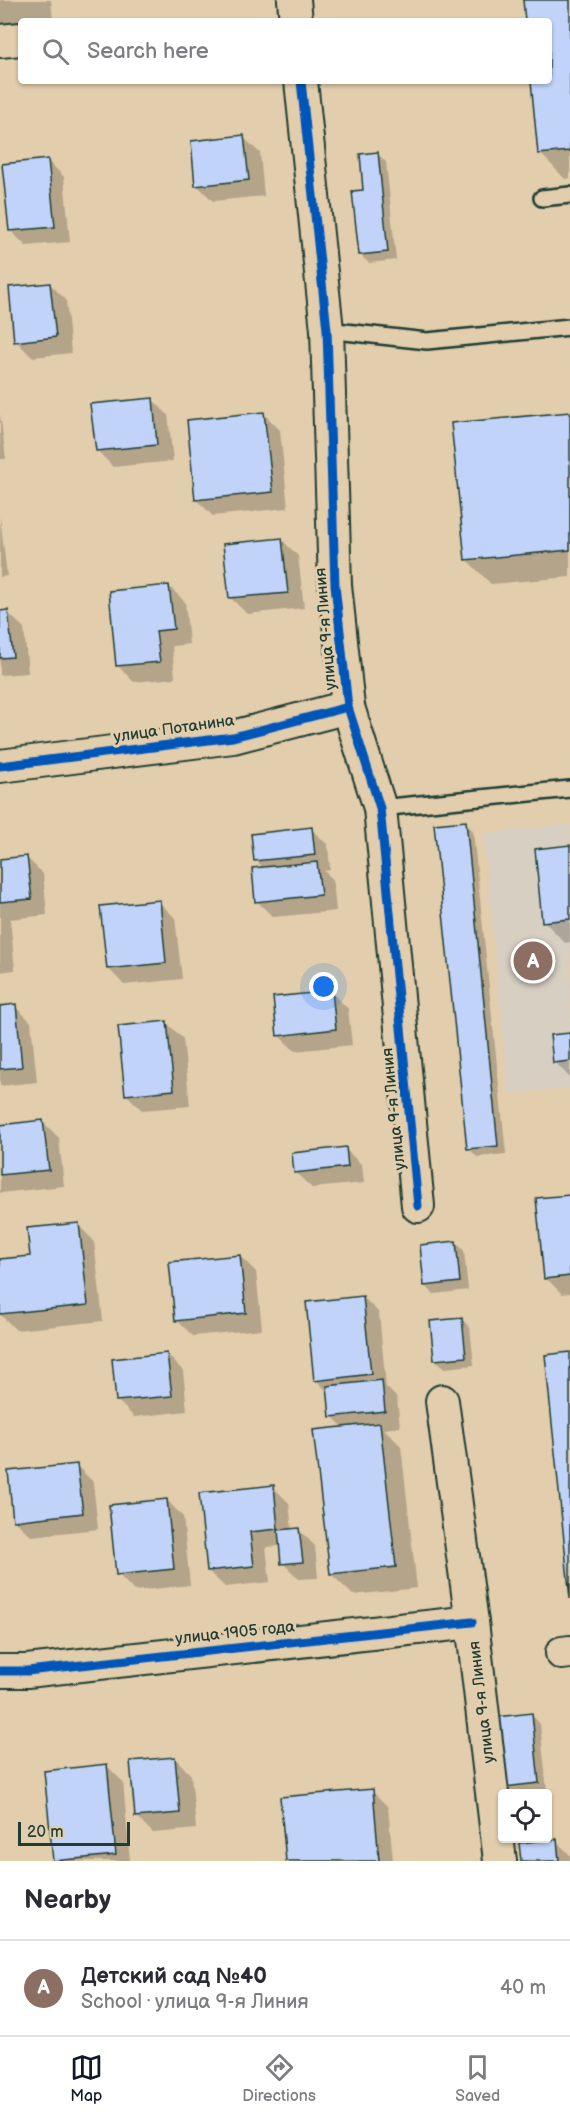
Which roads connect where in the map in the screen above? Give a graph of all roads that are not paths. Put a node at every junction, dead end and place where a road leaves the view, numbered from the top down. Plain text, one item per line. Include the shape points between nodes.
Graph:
1 (294, 0) edge
2 (296, 18) edge
3 (18, 39) edge
4 (0, 41) edge
5 (302, 84) edge
6 (570, 195) edge
7 (542, 198) dead end
8 (570, 327) edge
9 (327, 330) junction
10 (348, 707) junction
11 (0, 766) edge
12 (570, 789) edge
13 (380, 808) junction
14 (418, 1206) dead end
15 (442, 1401) dead end
16 (472, 1622) junction
17 (0, 1671) edge
18 (500, 1861) edge

1 - 2 street
3 - 4 street
5 - 9 street, улица 9-я Линия
6 - 7 lane
8 - 9 lane via 427,341
9 - 10 street, улица 9-я Линия via 335,585
10 - 11 street, улица Потанина via 233,738
10 - 13 street, улица 9-я Линия
12 - 13 lane
13 - 14 street, улица 9-я Линия
15 - 16 street, улица 9-я Линия
16 - 17 street, улица 1905 года
16 - 18 street, улица 9-я Линия

